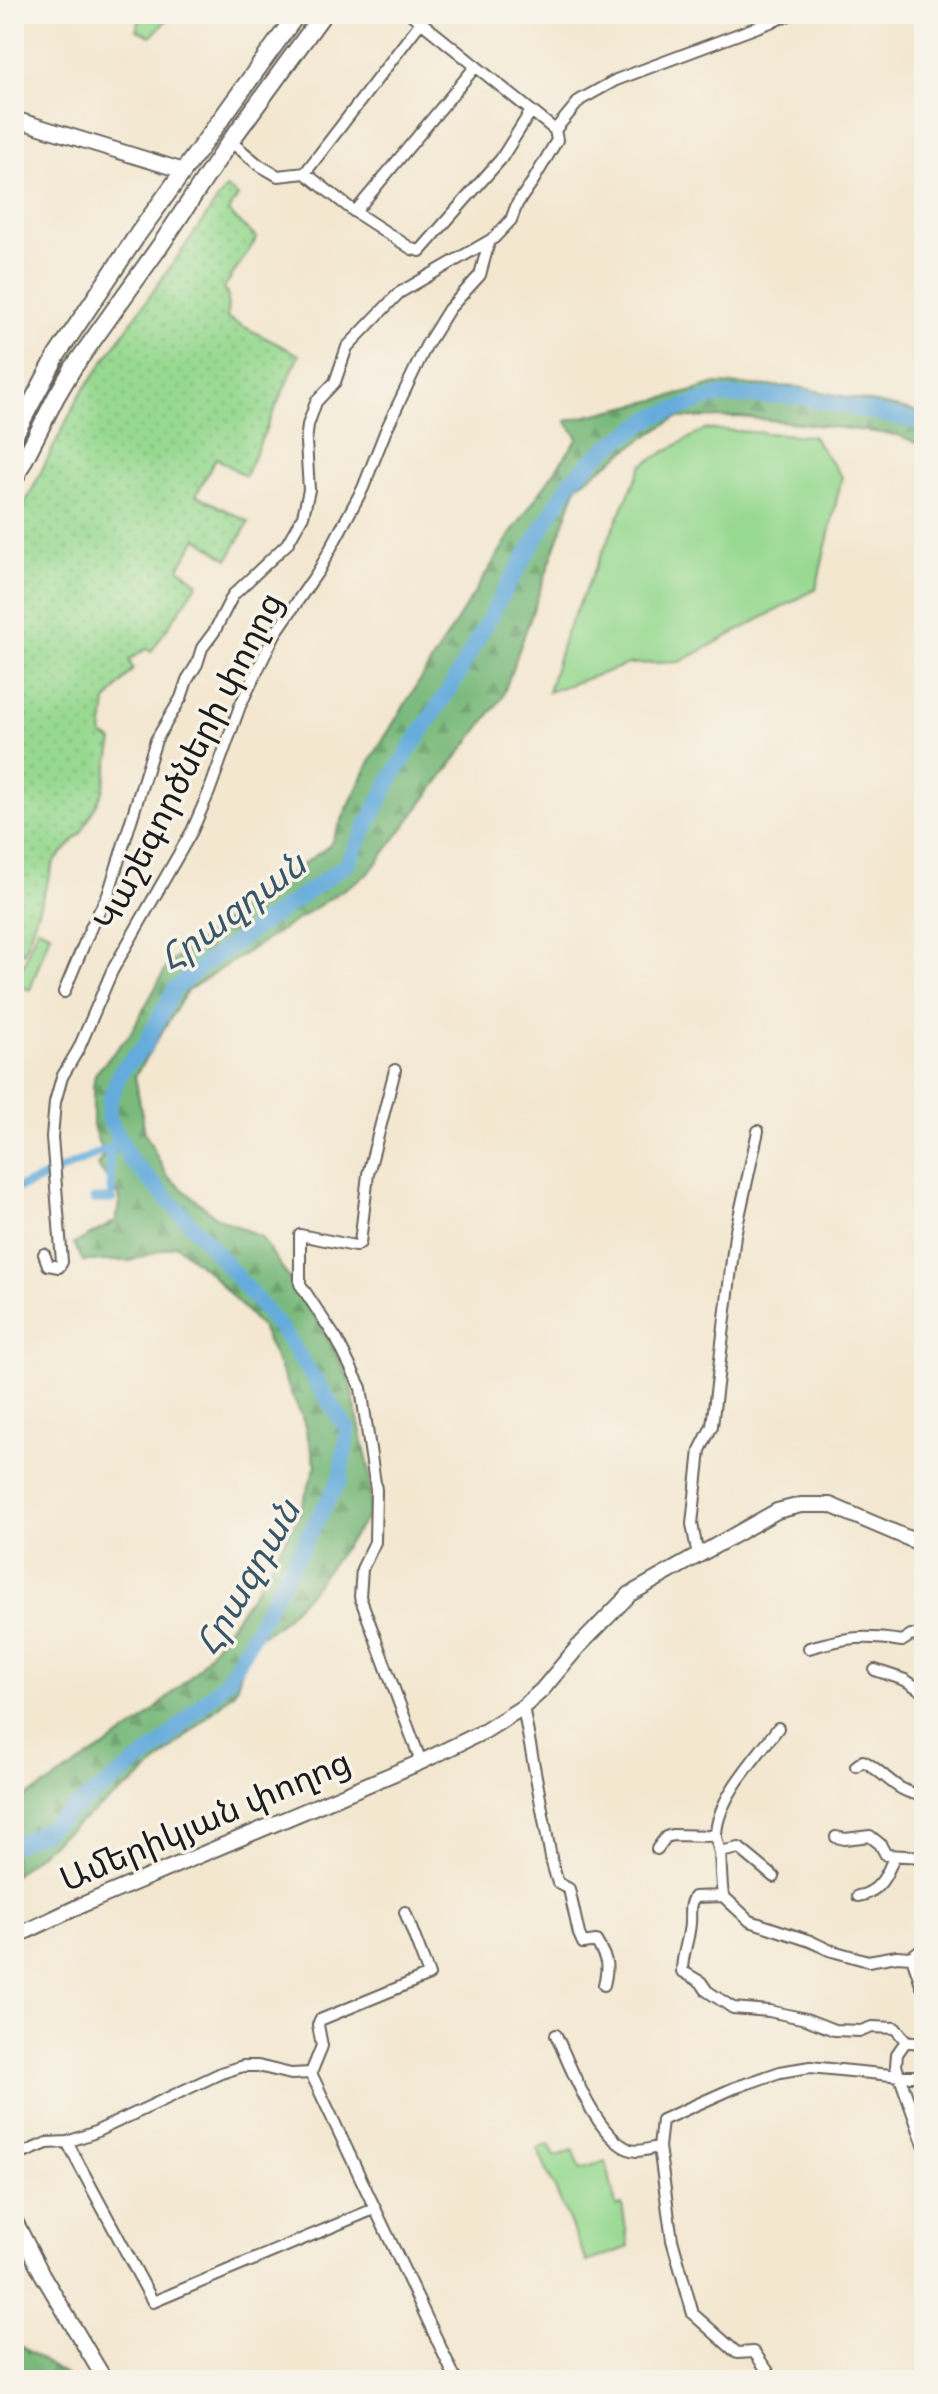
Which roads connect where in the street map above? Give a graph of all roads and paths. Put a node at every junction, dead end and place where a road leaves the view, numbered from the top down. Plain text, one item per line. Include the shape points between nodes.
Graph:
1 (297, 14) edge
2 (323, 14) edge
3 (411, 14) edge
4 (792, 14) edge
5 (421, 22) junction
6 (271, 51) junction
7 (288, 63) junction
8 (476, 66) junction
9 (246, 85) junction
10 (262, 98) junction
11 (531, 111) junction
12 (14, 119) edge
13 (555, 130) junction
14 (230, 141) junction
15 (184, 171) junction
16 (305, 173) junction
17 (355, 212) junction
18 (489, 242) junction
19 (14, 436) edge
20 (14, 480) edge
21 (64, 992) dead end
22 (395, 1070) dead end
23 (758, 1131) dead end
24 (44, 1254) dead end
25 (924, 1545) edge
26 (698, 1556) junction
27 (924, 1637) edge
28 (809, 1648) dead end
29 (875, 1670) dead end
30 (924, 1692) edge
31 (523, 1707) junction
32 (778, 1728) dead end
33 (421, 1762) junction
34 (856, 1766) dead end
35 (924, 1795) edge
36 (716, 1836) junction
37 (836, 1837) dead end
38 (657, 1849) dead end
39 (720, 1852) junction
40 (894, 1857) junction
41 (924, 1857) edge
42 (774, 1877) dead end
43 (723, 1896) junction
44 (858, 1896) dead end
45 (405, 1912) dead end
46 (14, 1937) edge
47 (924, 1947) edge
48 (912, 1957) junction
49 (604, 1985) dead end
50 (922, 1987) dead end
51 (556, 2035) dead end
52 (906, 2041) junction
53 (924, 2044) edge
54 (311, 2073) junction
55 (901, 2076) junction
56 (924, 2076) edge
57 (67, 2142) junction
58 (924, 2145) edge
59 (659, 2147) junction
60 (14, 2157) edge
61 (374, 2209) junction
62 (14, 2219) edge
63 (105, 2380) edge
64 (456, 2380) edge
65 (774, 2380) edge

1 - 6 main road
2 - 7 main road
3 - 5 street
4 - 13 street via 616,80 580,100
5 - 8 street
5 - 16 street
6 - 7 main road via 275,62
6 - 9 main road
7 - 10 main road
8 - 11 street
8 - 17 street
9 - 10 main road via 260,84
9 - 15 main road
10 - 14 main road
11 - 13 street
11 - 17 street via 501,159 420,251
12 - 15 street
13 - 18 street, Կաշեգործների փողոց via 557,140 511,220
14 - 16 street via 278,176
14 - 20 main road via 73,368
15 - 19 main road via 57,355
16 - 17 street
18 - 21 street, Կաշեգործների փողոց via 399,293 347,347 335,382 316,402 308,425 309,490 303,516 287,544 233,595 202,648 156,740 108,895
18 - 24 street, Կաշեգործների փողոց via 480,275 449,309 406,384 363,488 319,570 275,634 240,706 192,831 112,971 62,1077 52,1137 59,1267 48,1265
22 - 33 street via 368,1174 360,1243 300,1235 300,1284 361,1388 376,1490 375,1542 362,1569 360,1597
23 - 26 street via 735,1235 712,1426 700,1450 692,1524
25 - 26 street, Ամերիկյան փողոց via 830,1505 801,1505 777,1511
26 - 31 street, Ամերիկյան փողոց via 630,1594
27 - 28 street via 911,1635 902,1641 853,1636
29 - 30 street
31 - 33 street, Ամերիկյան փողոց
31 - 49 street via 555,1873 558,1883 569,1889 583,1943 596,1941 606,1958
32 - 36 street via 738,1780
33 - 46 street, Ամերիկյան փողոց
34 - 35 street via 863,1761 901,1790
36 - 38 street via 672,1835
36 - 39 street
37 - 40 street via 870,1836
39 - 42 street via 739,1848
39 - 43 street
40 - 41 street
40 - 44 street via 878,1887
43 - 48 street via 750,1921 829,1950 868,1961
43 - 52 street via 694,1897 690,1902 682,1957 682,1971 713,1996 733,2008 806,2019 834,2030 895,2028
45 - 54 street via 429,1975 320,2020 322,2046
47 - 48 street
48 - 50 street
51 - 59 street via 597,2122 627,2149
52 - 53 street
52 - 55 street via 897,2054
54 - 57 street via 243,2066
54 - 61 street
55 - 56 street
55 - 58 street
55 - 59 street via 810,2067 780,2072 662,2120
57 - 60 street via 47,2143
57 - 61 street via 153,2302
59 - 65 street via 672,2240 693,2314 737,2353 754,2352
61 - 64 street
62 - 63 street

